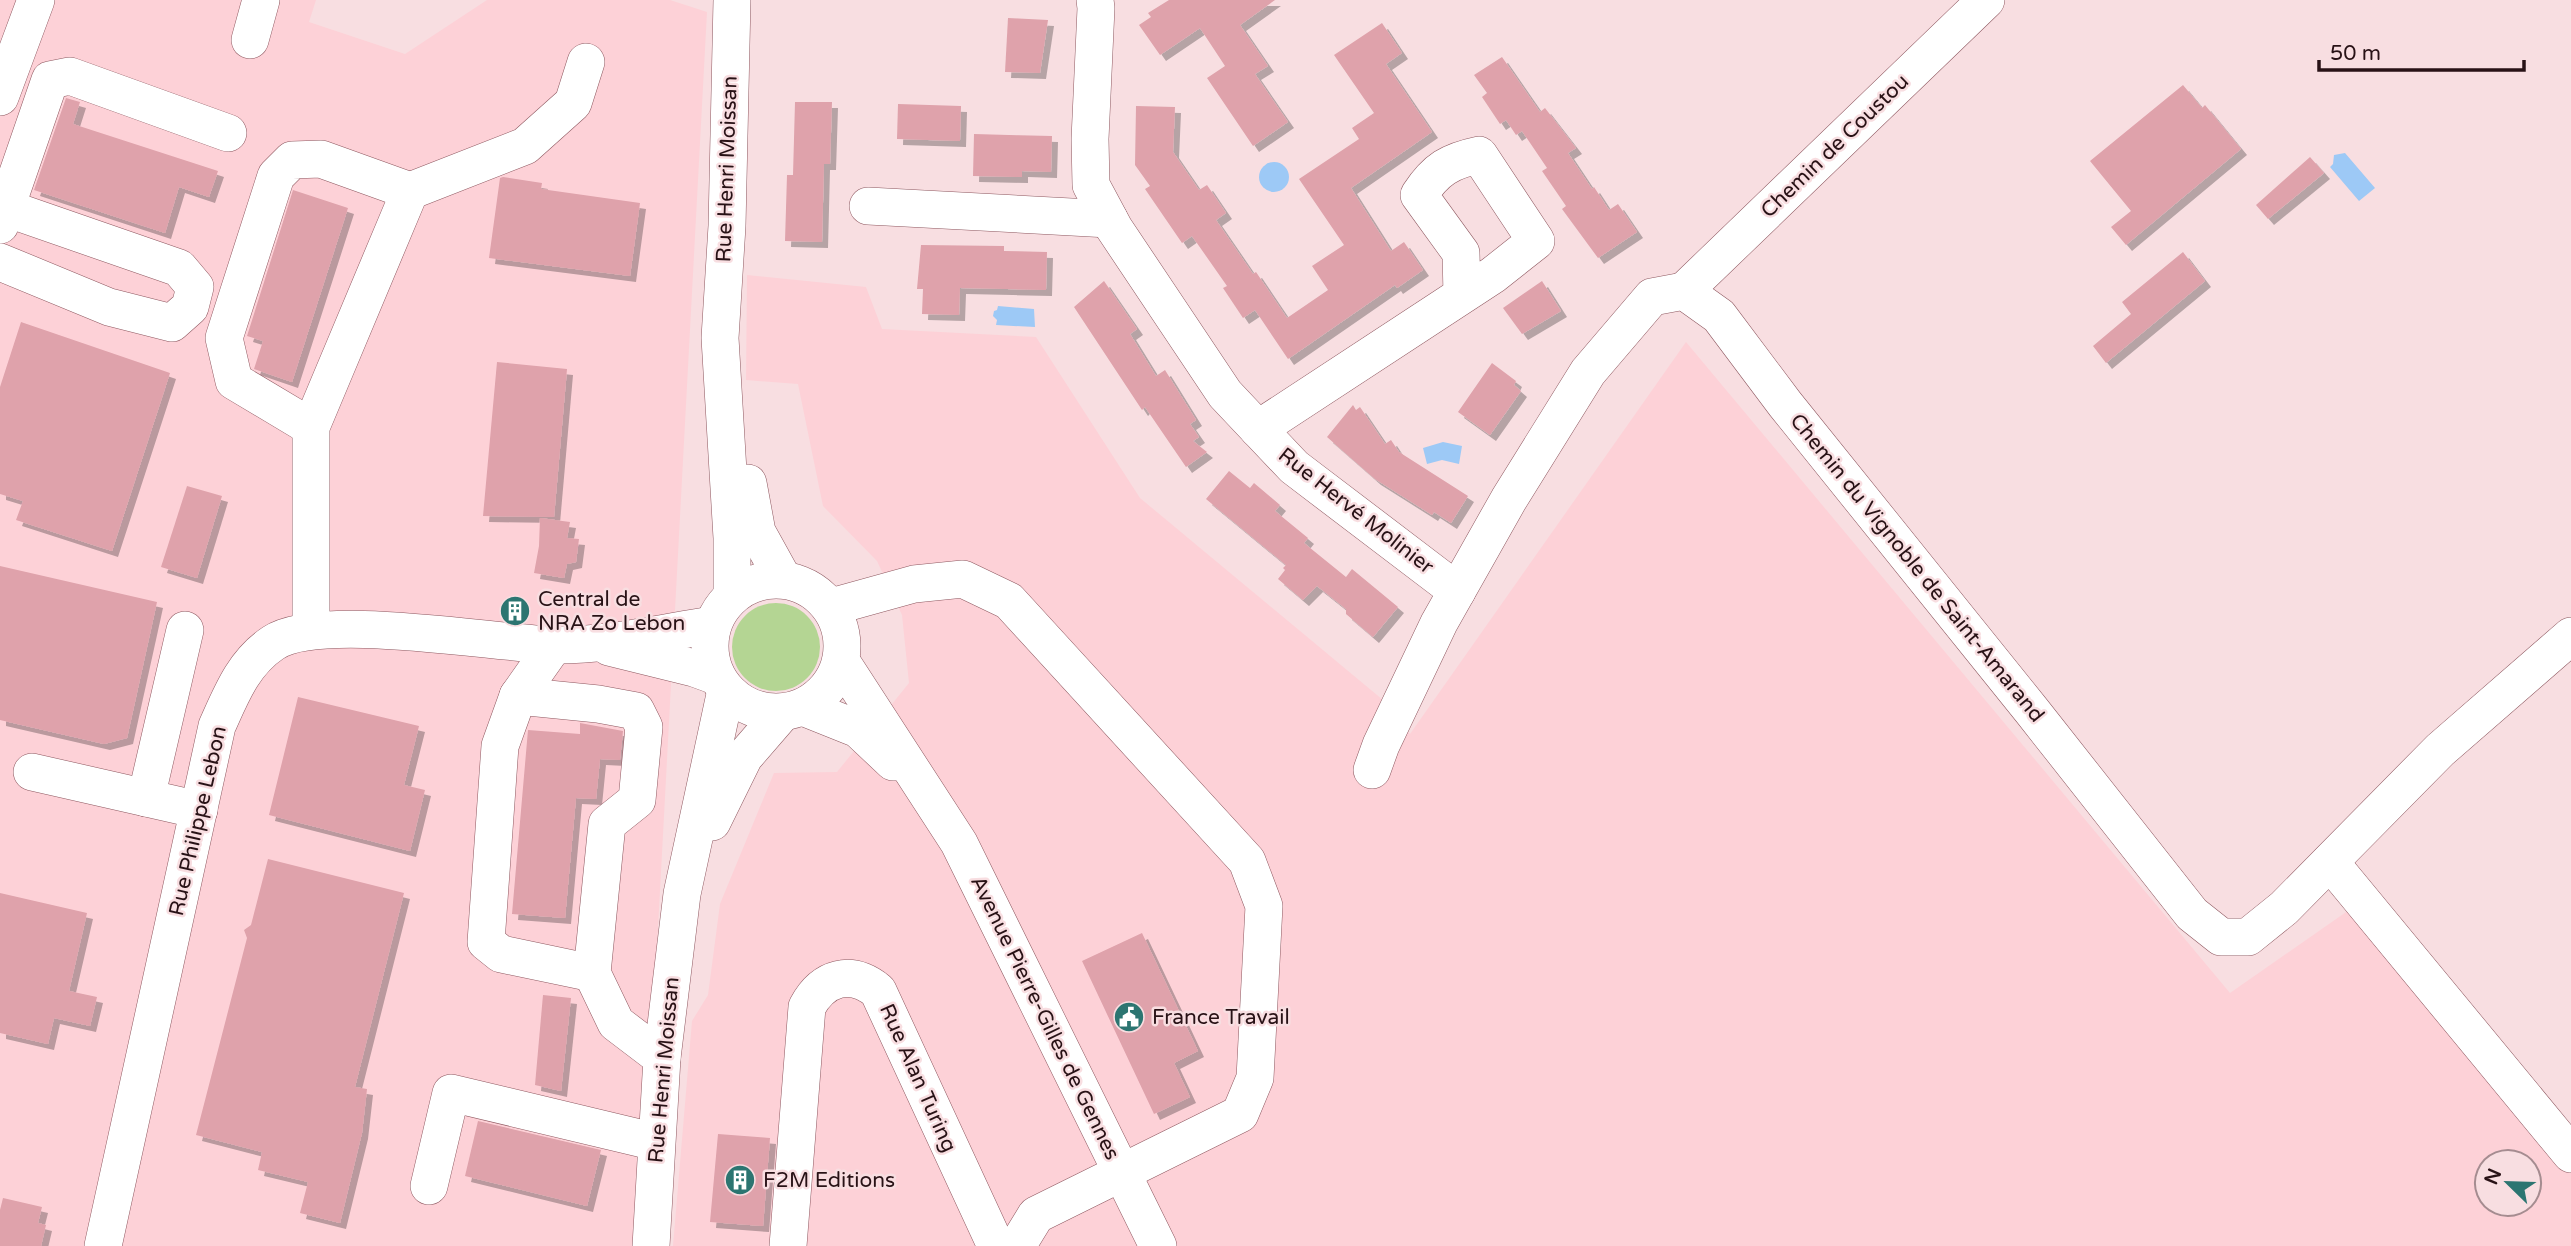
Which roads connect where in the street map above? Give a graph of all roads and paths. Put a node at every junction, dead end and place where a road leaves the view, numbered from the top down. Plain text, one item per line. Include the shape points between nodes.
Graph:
1 (36, 0) edge
2 (261, 0) edge
3 (732, 0) edge
4 (1986, 0) edge
5 (1100, 3) edge
6 (250, 40) dead end
7 (586, 62) dead end
8 (0, 97) edge
9 (228, 133) dead end
10 (410, 191) junction
11 (868, 206) dead end
12 (2, 213) edge
13 (1109, 219) junction
14 (0, 262) edge
15 (1684, 291) junction
16 (1462, 295) dead end
17 (720, 338) junction
18 (311, 428) junction
19 (1258, 429) junction
20 (783, 579) junction
21 (1457, 590) junction
22 (732, 595) junction
23 (831, 607) junction
24 (712, 625) junction
25 (185, 630) dead end
26 (311, 630) junction
27 (2571, 636) edge
28 (591, 643) junction
29 (554, 645) junction
30 (841, 661) junction
31 (721, 683) junction
32 (518, 696) junction
33 (793, 709) junction
34 (1372, 770) dead end
35 (32, 772) dead end
36 (928, 793) junction
37 (146, 798) junction
38 (199, 810) junction
39 (2330, 862) junction
40 (682, 894) junction
41 (592, 973) junction
42 (662, 1058) junction
43 (656, 1142) junction
44 (2571, 1154) edge
45 (1121, 1173) junction
46 (429, 1186) dead end
47 (971, 1195) junction
48 (1036, 1215) junction
49 (103, 1246) edge
50 (651, 1246) edge
51 (788, 1246) edge
52 (996, 1246) edge
53 (1017, 1246) edge
54 (1158, 1246) edge

1 - 8 street
2 - 6 street
3 - 17 street, Rue Henri Moissan
4 - 15 street, Chemin de Coustou
5 - 13 street, Rue Hervé Molinier via 1091,185
7 - 10 street via 573,103 525,146
9 - 12 street via 70,76 50,80
10 - 18 street
10 - 18 street via 321,159 292,160 276,176 224,338 234,380
11 - 13 street
12 - 14 street via 179,268 195,287 190,307 172,323 109,307
13 - 19 street, Rue Hervé Molinier via 1225,394
15 - 21 street via 1652,297 1588,372
15 - 39 street, Chemin du Vignoble de Saint-Amarand via 1719,316 2192,914 2221,937 2248,937
16 - 19 street, Rue Hervé Molinier
17 - 20 street, Rue Henri Moissan via 757,532
17 - 22 street, Rue Henri Moissan
18 - 26 street
19 - 21 street, Rue Hervé Molinier via 1294,467
20 - 22 street via 747,585
20 - 23 street via 818,593
21 - 34 street
22 - 24 street
23 - 30 street via 839,624
23 - 45 street via 914,584 963,579 1009,601 1247,860 1264,906 1255,1078 1240,1114
24 - 28 street, Rue Philippe Lebon
24 - 31 street via 710,660
25 - 37 street
26 - 29 street, Rue Philippe Lebon
26 - 38 street, Rue Philippe Lebon via 274,643 241,674 217,726
27 - 39 street, Chemin du Vignoble de Saint-Amarand via 2440,750
28 - 29 street, Rue Philippe Lebon
28 - 31 street, Rue Philippe Lebon via 694,668
29 - 32 street
30 - 33 street via 820,696
30 - 36 street, Avenue Pierre-Gilles de Gennes
31 - 33 street via 742,704 762,711
31 - 40 street, Rue Henri Moissan via 716,744
32 - 41 street via 500,746 485,942 502,954
32 - 41 street via 636,711 643,727 637,800 607,824
33 - 36 street, Avenue Pierre-Gilles de Gennes via 858,729
33 - 40 street, Rue Henri Moissan via 744,757
35 - 37 street
36 - 45 street, Avenue Pierre-Gilles de Gennes via 959,843
37 - 38 street
38 - 49 street, Rue Philippe Lebon
39 - 44 street
40 - 42 street, Rue Henri Moissan
41 - 42 street via 616,1023
42 - 43 street, Rue Henri Moissan
43 - 46 street via 451,1093
43 - 50 street, Rue Henri Moissan
45 - 48 street
45 - 54 street, Avenue Pierre-Gilles de Gennes
47 - 48 street via 1006,1211
47 - 51 street, Rue Alan Turing via 878,991 853,978 826,983 807,1007
47 - 52 street, Rue Alan Turing
48 - 53 street

